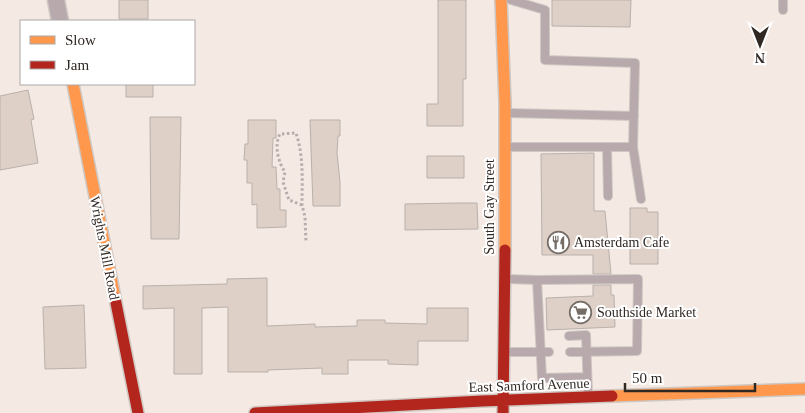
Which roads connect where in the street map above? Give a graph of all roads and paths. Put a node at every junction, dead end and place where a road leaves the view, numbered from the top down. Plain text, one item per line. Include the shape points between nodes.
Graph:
1 (56, 0) edge
2 (501, 0) edge
3 (511, 0) edge
4 (783, 0) edge
5 (783, 10) dead end
6 (60, 20) edge
7 (73, 85) edge
8 (504, 113) junction
9 (634, 116) junction
10 (504, 147) junction
11 (633, 147) junction
12 (607, 148) junction
13 (608, 196) dead end
14 (641, 199) dead end
15 (302, 205) junction
16 (306, 242) dead end
17 (504, 278) junction
18 (538, 280) junction
19 (539, 336) junction
20 (548, 336) dead end
21 (569, 336) dead end
22 (503, 352) junction
23 (540, 352) junction
24 (549, 352) dead end
25 (570, 352) dead end
26 (586, 352) junction
27 (587, 377) junction
28 (805, 389) edge
29 (588, 398) junction
30 (503, 400) junction
31 (138, 413) edge
32 (255, 413) edge
33 (503, 413) edge

1 - 6 street
2 - 8 street, South Gay Street
3 - 9 lane via 545,10 544,60 635,63
4 - 5 lane
7 - 31 street, Wrights Mill Road
8 - 9 lane
8 - 10 street, South Gay Street
9 - 11 lane
10 - 12 lane
10 - 17 street, South Gay Street
11 - 12 lane
11 - 14 lane
12 - 13 lane
15 - 15 path via 301,146 296,133 280,134 276,140 280,165 285,172 283,182 289,200
15 - 16 path
17 - 18 lane
17 - 22 street, South Gay Street
18 - 19 lane
18 - 26 lane via 638,279 637,351
19 - 20 lane
19 - 23 lane
21 - 26 lane via 586,335
22 - 23 lane
22 - 30 street, South Gay Street
23 - 24 lane
23 - 27 lane via 542,378
25 - 26 lane
26 - 27 lane
27 - 29 lane
28 - 29 street, East Samford Avenue
29 - 30 street, East Samford Avenue
30 - 32 street, East Samford Avenue
30 - 33 street, South Gay Street

